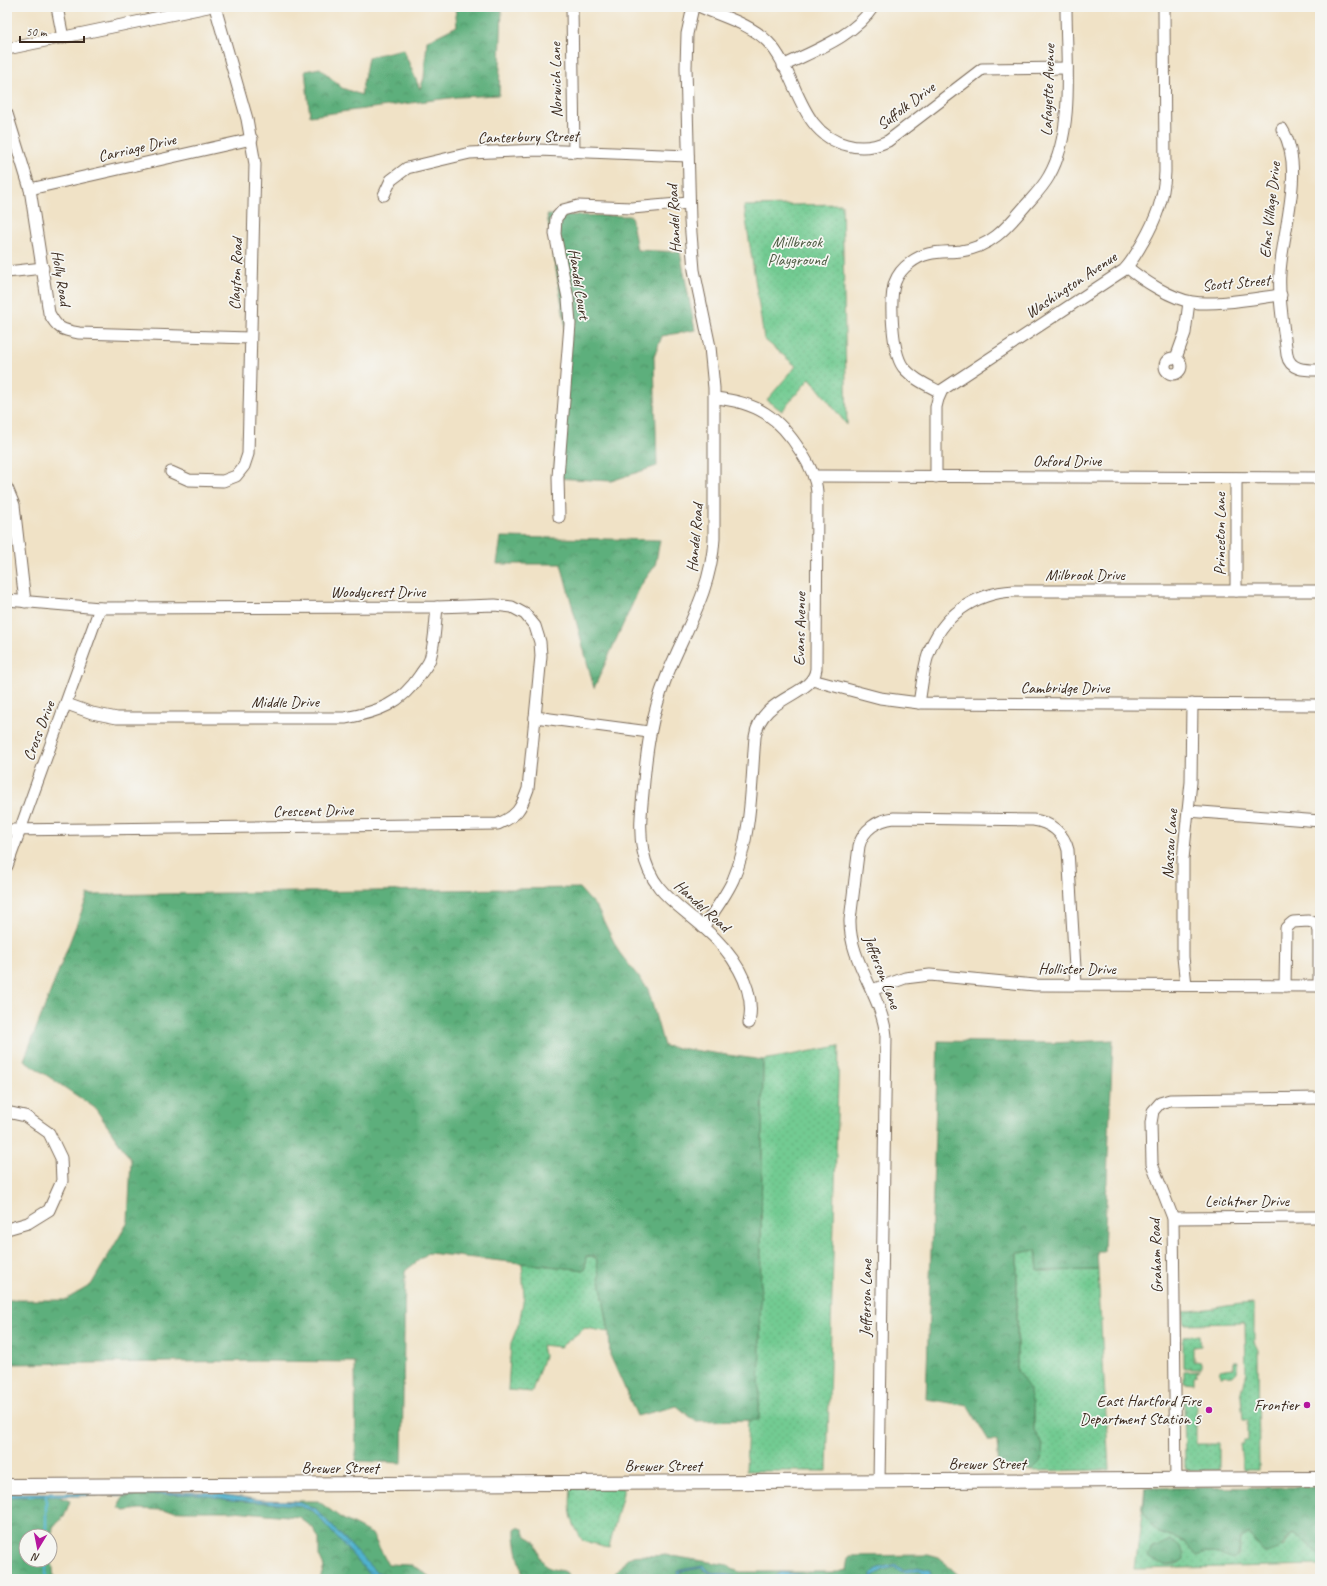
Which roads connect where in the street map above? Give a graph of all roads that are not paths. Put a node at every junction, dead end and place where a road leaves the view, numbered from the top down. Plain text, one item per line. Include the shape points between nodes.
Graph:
1 (57, 7) edge
2 (208, 7) edge
3 (215, 7) edge
4 (572, 7) edge
5 (693, 7) edge
6 (701, 7) edge
7 (873, 7) edge
8 (1066, 7) edge
9 (1164, 7) edge
10 (63, 38) junction
11 (7, 49) edge
12 (783, 66) junction
13 (1066, 68) junction
14 (7, 114) edge
15 (1282, 129) dead end
16 (252, 138) junction
17 (574, 152) junction
18 (688, 156) junction
19 (30, 189) junction
20 (384, 195) dead end
21 (689, 203) junction
22 (1127, 267) junction
23 (43, 268) junction
24 (7, 272) edge
25 (1281, 295) junction
26 (1189, 302) junction
27 (250, 338) junction
28 (1176, 358) dead end
29 (1320, 370) edge
30 (940, 392) junction
31 (715, 398) junction
32 (171, 472) dead end
33 (814, 476) junction
34 (936, 477) junction
35 (1236, 478) junction
36 (1320, 478) edge
37 (7, 488) edge
38 (559, 517) dead end
39 (1236, 591) junction
40 (1320, 591) edge
41 (7, 600) edge
42 (25, 602) junction
43 (437, 607) junction
44 (100, 608) junction
45 (812, 680) junction
46 (919, 703) junction
47 (66, 704) junction
48 (1192, 704) junction
49 (1320, 705) edge
50 (535, 717) junction
51 (649, 732) junction
52 (1188, 811) junction
53 (1320, 821) edge
54 (7, 830) edge
55 (19, 830) junction
56 (7, 866) edge
57 (703, 927) junction
58 (1076, 985) junction
59 (1186, 986) junction
60 (1285, 986) junction
61 (1320, 986) edge
62 (872, 990) junction
63 (749, 1023) dead end
64 (1320, 1098) edge
65 (7, 1112) edge
66 (1320, 1217) edge
67 (1173, 1218) junction
68 (7, 1229) edge
69 (1320, 1479) edge
70 (1176, 1480) junction
71 (879, 1482) junction
72 (7, 1486) edge

1 - 10 street
2 - 10 street
3 - 16 street, Clayton Road
4 - 17 street, Norwich Lane
5 - 18 street, Handel Road via 686,46
6 - 12 street, Suffolk Drive via 758,34 772,46
7 - 12 street via 850,31
8 - 13 street, Lafayette Avenue
9 - 22 street, Washington Avenue via 1163,194 1154,221
10 - 11 street
12 - 13 street, Suffolk Drive via 807,114 819,130 840,143 862,147 878,145 895,137 982,69
13 - 30 street, Lafayette Avenue via 1064,140 1044,184 994,238 968,249 922,255 905,266 895,282 893,297 896,355 910,375
14 - 19 street, Holly Road
15 - 25 street, Elms Village Drive via 1289,144 1292,161 1280,271
16 - 19 street, Carriage Drive
16 - 27 street, Clayton Road via 255,187
17 - 18 street, Canterbury Street
17 - 20 street, Canterbury Street via 490,151 417,164 395,176
18 - 21 street, Handel Road
19 - 23 street, Holly Road
21 - 31 street, Handel Road via 694,270 710,348
21 - 38 street, Handel Court via 632,208 578,206 564,210 556,218 555,234 568,298 570,324 558,476
22 - 26 street, Scott Street via 1165,291
22 - 30 street, Washington Avenue
23 - 24 street
23 - 27 street, Holly Road via 49,313 55,325 65,331
25 - 26 street, Scott Street via 1205,303
25 - 29 street, Scott Street via 1289,361 1301,369
26 - 28 street via 1185,334
27 - 32 street, Clayton Road via 248,454 244,466 236,476 223,481 189,480
30 - 34 street via 936,407
31 - 33 street, Evans Avenue via 755,407 779,423 791,436
31 - 51 street, Handel Road via 714,530 711,570 699,606 664,682
33 - 34 street, Oxford Drive
33 - 45 street, Evans Avenue via 816,669
34 - 35 street, Oxford Drive
35 - 36 street, Oxford Drive
35 - 39 street, Princeton Lane
37 - 42 street via 14,505
39 - 40 street, Milbrook Drive
39 - 46 street, Milbrook Drive via 1014,591 984,596 959,610 939,632 927,660
41 - 42 street, Woodycrest Drive
42 - 44 street, Woodycrest Drive
43 - 44 street, Woodycrest Drive
43 - 47 street, Middle Drive via 434,642 429,662 414,684 398,700 372,713 345,718 117,718
43 - 50 street, Woodycrest Drive via 495,605 512,607 526,614 535,626 540,642
44 - 47 street, Cross Drive
45 - 46 street, Cambridge Drive via 880,698
45 - 57 street, Evans Avenue via 773,706 758,725 742,854 729,888
46 - 48 street, Cambridge Drive
47 - 55 street, Cross Drive
48 - 49 street, Cambridge Drive
48 - 52 street, Nassau Lane
50 - 51 street
50 - 55 street, Crescent Drive via 528,789 522,806 512,818 498,824
51 - 57 street, Handel Road via 640,823 645,860 652,878 665,895
52 - 53 street
52 - 59 street, Nassau Lane via 1183,859 1183,957
54 - 55 street, Crescent Drive
55 - 56 street, Cross Drive
57 - 63 street, Handel Road via 726,951 746,985 752,1001
58 - 59 street, Hollister Drive
58 - 62 street, Hollister Drive via 1027,985 930,975 905,978
58 - 62 street, Jefferson Lane via 1068,850 1065,841 1055,829 1033,820 894,818 872,826 859,846 850,932
59 - 60 street, Hollister Drive
60 - 61 street, Hollister Drive
60 - 61 street, Hollister Drive via 1286,928 1293,922 1308,921 1315,923 1319,930
62 - 71 street, Jefferson Lane via 882,1014 886,1036
64 - 67 street, Graham Road via 1170,1100 1160,1103 1153,1111 1151,1123 1152,1164
65 - 68 street via 25,1116 49,1133 61,1158 62,1181 48,1210 28,1224
66 - 67 street, Leichtner Drive
67 - 70 street, Graham Road
69 - 70 main road, Brewer Street
70 - 71 main road, Brewer Street
71 - 72 main road, Brewer Street

